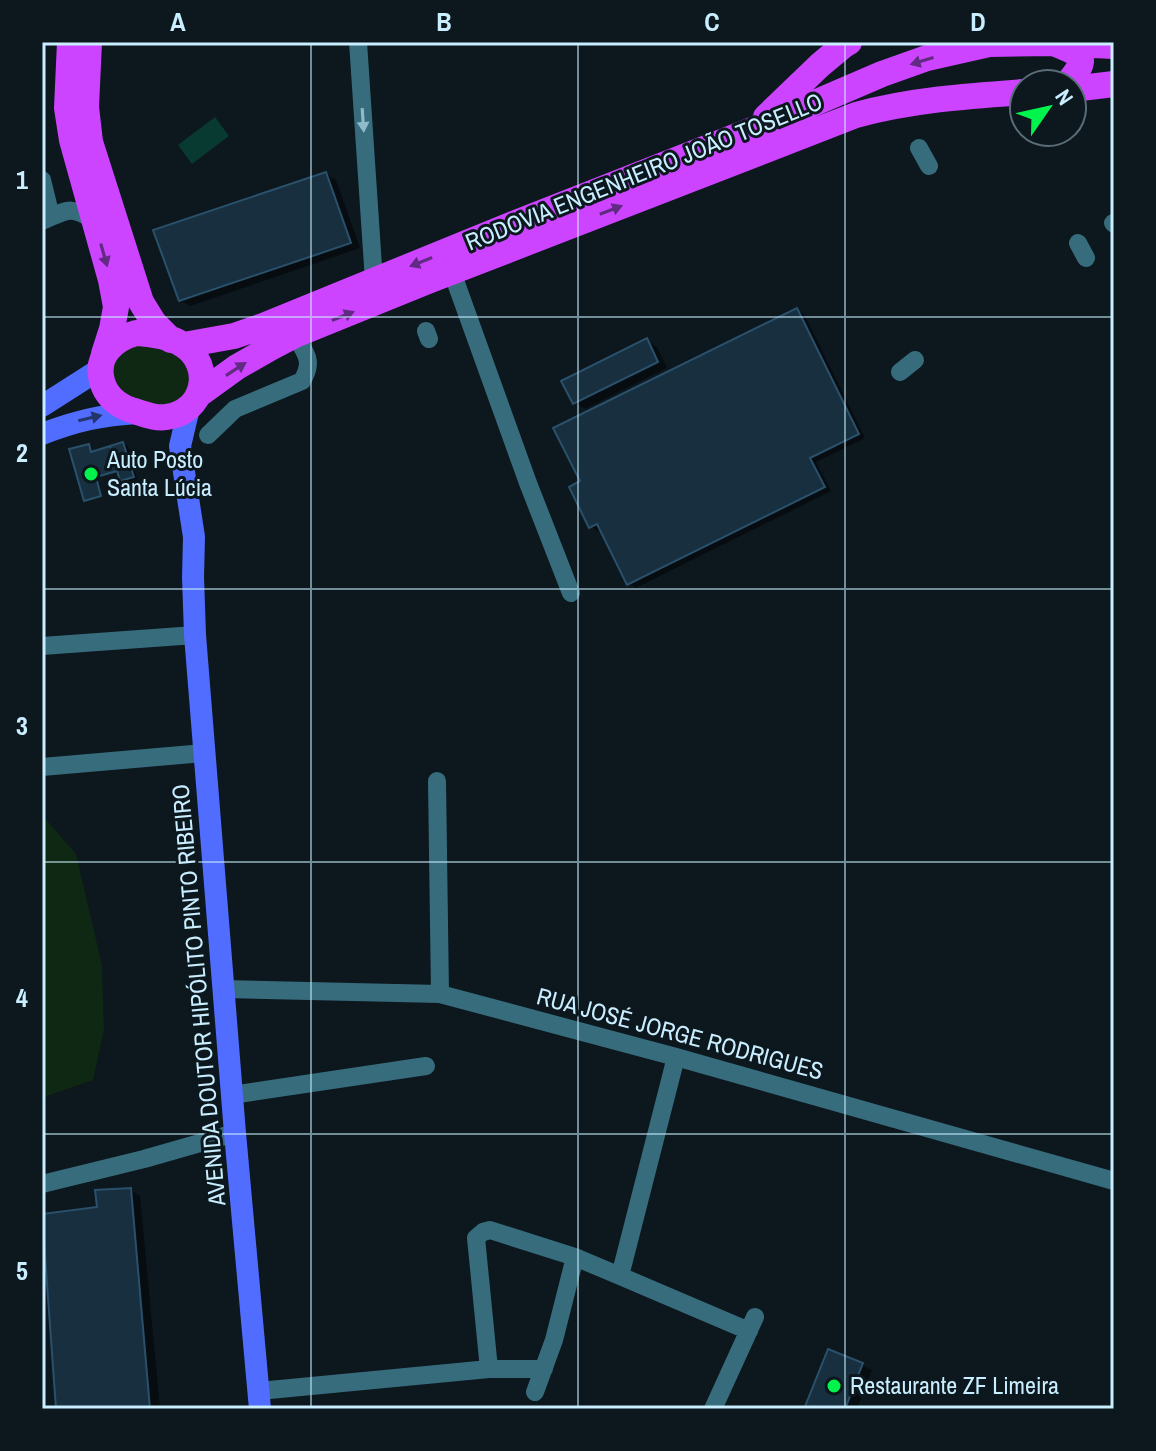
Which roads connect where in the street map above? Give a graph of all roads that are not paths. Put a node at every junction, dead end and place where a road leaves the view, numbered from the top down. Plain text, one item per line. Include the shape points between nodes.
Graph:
1 (70, 42) edge
2 (89, 42) edge
3 (358, 42) edge
4 (846, 43) edge
5 (982, 43) edge
6 (1054, 43) edge
7 (1114, 46) edge
8 (1081, 68) edge
9 (1114, 84) edge
10 (854, 87) junction
11 (1088, 87) edge
12 (1008, 93) edge
13 (752, 130) junction
14 (919, 148) dead end
15 (929, 166) dead end
16 (42, 180) edge
17 (46, 219) edge
18 (94, 220) junction
19 (452, 272) junction
20 (374, 281) junction
21 (295, 335) junction
22 (178, 342) junction
23 (102, 361) junction
24 (195, 400) junction
25 (42, 406) edge
26 (145, 414) junction
27 (42, 434) edge
28 (208, 435) dead end
29 (193, 577) junction
30 (571, 593) dead end
31 (195, 635) junction
32 (42, 646) edge
33 (204, 753) junction
34 (42, 767) edge
35 (437, 781) dead end
36 (224, 989) junction
37 (440, 994) junction
38 (676, 1057) junction
39 (426, 1066) dead end
40 (232, 1095) junction
41 (235, 1133) junction
42 (1114, 1181) edge
43 (42, 1184) edge
44 (575, 1257) junction
45 (620, 1276) junction
46 (489, 1369) junction
47 (544, 1369) junction
48 (535, 1392) dead end
49 (260, 1400) edge
50 (713, 1409) edge

1 - 18 highway via 67,108
2 - 22 highway via 90,142 141,302 154,323
3 -> 20 street
4 - 10 highway
4 - 13 highway
5 - 6 highway, RODOVIA ENGENHEIRO JOÃO TOSELLO
5 -> 10 highway, RODOVIA ENGENHEIRO JOÃO TOSELLO
6 - 7 highway, RODOVIA ENGENHEIRO JOÃO TOSELLO
6 - 8 highway via 1078,52
9 - 11 highway
10 - 13 highway, RODOVIA ENGENHEIRO JOÃO TOSELLO
19 -> 12 highway, RODOVIA ENGENHEIRO JOÃO TOSELLO via 856,115 890,106
13 -> 20 highway, RODOVIA ENGENHEIRO JOÃO TOSELLO
14 - 15 street
16 - 17 street
17 - 18 street via 69,209
18 -> 23 highway via 116,307
21 -> 19 highway, RODOVIA ENGENHEIRO JOÃO TOSELLO
19 - 30 street
20 - 22 highway, RODOVIA ENGENHEIRO JOÃO TOSELLO via 234,336
24 -> 21 highway, RODOVIA ENGENHEIRO JOÃO TOSELLO via 237,367
21 - 28 street via 309,360 302,381 235,409
22 - 23 highway via 136,333 124,336
22 - 24 highway via 201,368 203,381
23 - 25 main road
23 - 26 highway via 101,379 111,399
24 - 26 highway via 165,418
24 - 29 main road, AVENIDA DOUTOR HIPÓLITO PINTO RIBEIRO via 180,446 194,537
27 -> 26 main road via 107,414
26 - 29 main road, AVENIDA DOUTOR HIPÓLITO PINTO RIBEIRO via 169,450
29 - 31 main road, AVENIDA DOUTOR HIPÓLITO PINTO RIBEIRO
31 - 32 street
31 - 33 main road, AVENIDA DOUTOR HIPÓLITO PINTO RIBEIRO
33 - 34 street
33 - 36 main road, AVENIDA DOUTOR HIPÓLITO PINTO RIBEIRO
35 - 37 street
36 - 37 street, RUA JOSÉ JORGE RODRIGUES
36 - 40 main road, AVENIDA DOUTOR HIPÓLITO PINTO RIBEIRO
37 - 38 street, RUA JOSÉ JORGE RODRIGUES
38 - 42 street, RUA JOSÉ JORGE RODRIGUES
38 - 45 street
39 - 40 street
40 - 41 main road, AVENIDA DOUTOR HIPÓLITO PINTO RIBEIRO
41 - 43 street
41 - 49 main road, AVENIDA DOUTOR HIPÓLITO PINTO RIBEIRO
44 - 45 street
44 - 46 street via 490,1230 476,1238
44 - 47 street
45 - 50 street via 752,1324
46 - 47 street
46 - 49 street
47 - 48 street

